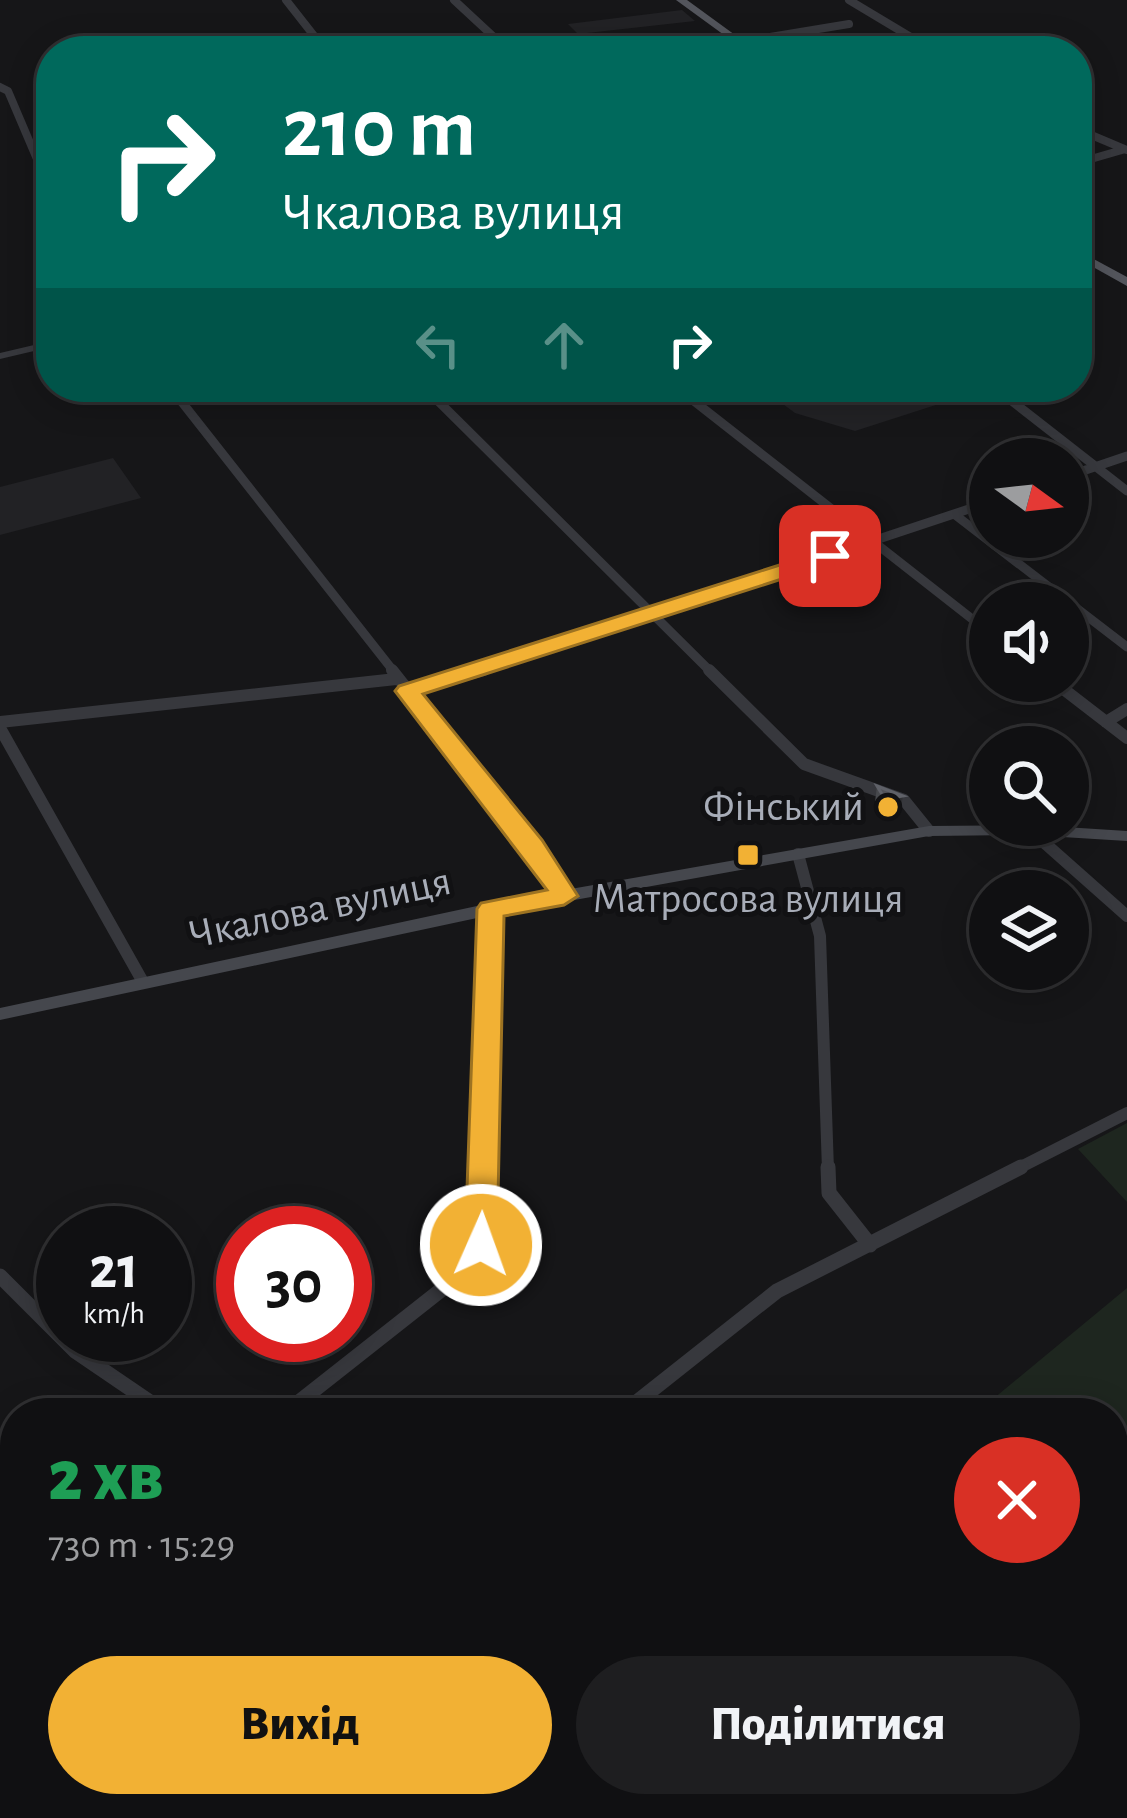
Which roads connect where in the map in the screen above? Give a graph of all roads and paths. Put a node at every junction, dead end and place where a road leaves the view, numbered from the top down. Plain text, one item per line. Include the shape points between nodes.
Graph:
1 (286, 0) edge
2 (454, 0) edge
3 (681, 0) edge
4 (849, 0) edge
5 (849, 24) dead end
6 (314, 36) edge
7 (493, 36) edge
8 (731, 36) edge
9 (776, 36) edge
10 (909, 36) edge
11 (0, 87) edge
12 (1092, 136) edge
13 (1125, 150) edge
14 (36, 157) edge
15 (1092, 159) edge
16 (1092, 262) edge
17 (1127, 282) edge
18 (36, 348) edge
19 (0, 356) edge
20 (182, 402) edge
21 (439, 402) edge
22 (695, 402) edge
23 (1016, 402) edge
24 (1127, 456) edge
25 (1092, 468) junction
26 (1089, 469) edge
27 (1127, 491) edge
28 (969, 509) edge
29 (954, 514) junction
30 (873, 542) junction
31 (649, 613) junction
32 (969, 617) edge
33 (1127, 647) edge
34 (396, 679) junction
35 (407, 691) junction
36 (1080, 702) edge
37 (1127, 710) edge
38 (1106, 722) junction
39 (0, 725) edge
40 (1127, 738) edge
41 (929, 831) junction
42 (969, 831) edge
43 (1089, 834) edge
44 (1127, 836) edge
45 (1048, 846) edge
46 (798, 854) junction
47 (564, 896) junction
48 (491, 909) junction
49 (1127, 916) edge
50 (143, 982) junction
51 (0, 1014) edge
52 (1127, 1113) edge
53 (869, 1245) junction
54 (1, 1281) edge
55 (144, 1398) edge
56 (304, 1398) edge
57 (641, 1398) edge

1 - 6 street
2 - 7 street
3 - 8 main road
4 - 10 street
5 - 9 street
11 - 14 street
12 - 13 street
13 - 15 street
16 - 17 main road
18 - 19 street
20 - 34 street
21 - 31 street
22 - 30 street
23 - 25 street
24 - 25 street
25 - 26 street
25 - 27 street
28 - 29 street
29 - 30 street
29 - 33 street
30 - 31 street
30 - 32 street
31 - 35 street
31 - 41 street via 804,764 904,800
34 - 35 street
34 - 39 street
35 - 47 street
36 - 38 street
37 - 38 street
38 - 40 street
39 - 50 street
41 - 42 main road, Чкалова вулиця
41 - 46 main road, Чкалова вулиця
43 - 44 main road, Чкалова вулиця
45 - 49 street
46 - 47 main road, Чкалова вулиця
46 - 53 street via 820,936 830,1193
47 - 48 main road, Чкалова вулиця
48 - 50 main road, Чкалова вулиця
48 - 56 street via 481,1245 474,1264
50 - 51 main road, Чкалова вулиця
52 - 53 street
53 - 57 street via 777,1291
54 - 55 street via 74,1351

